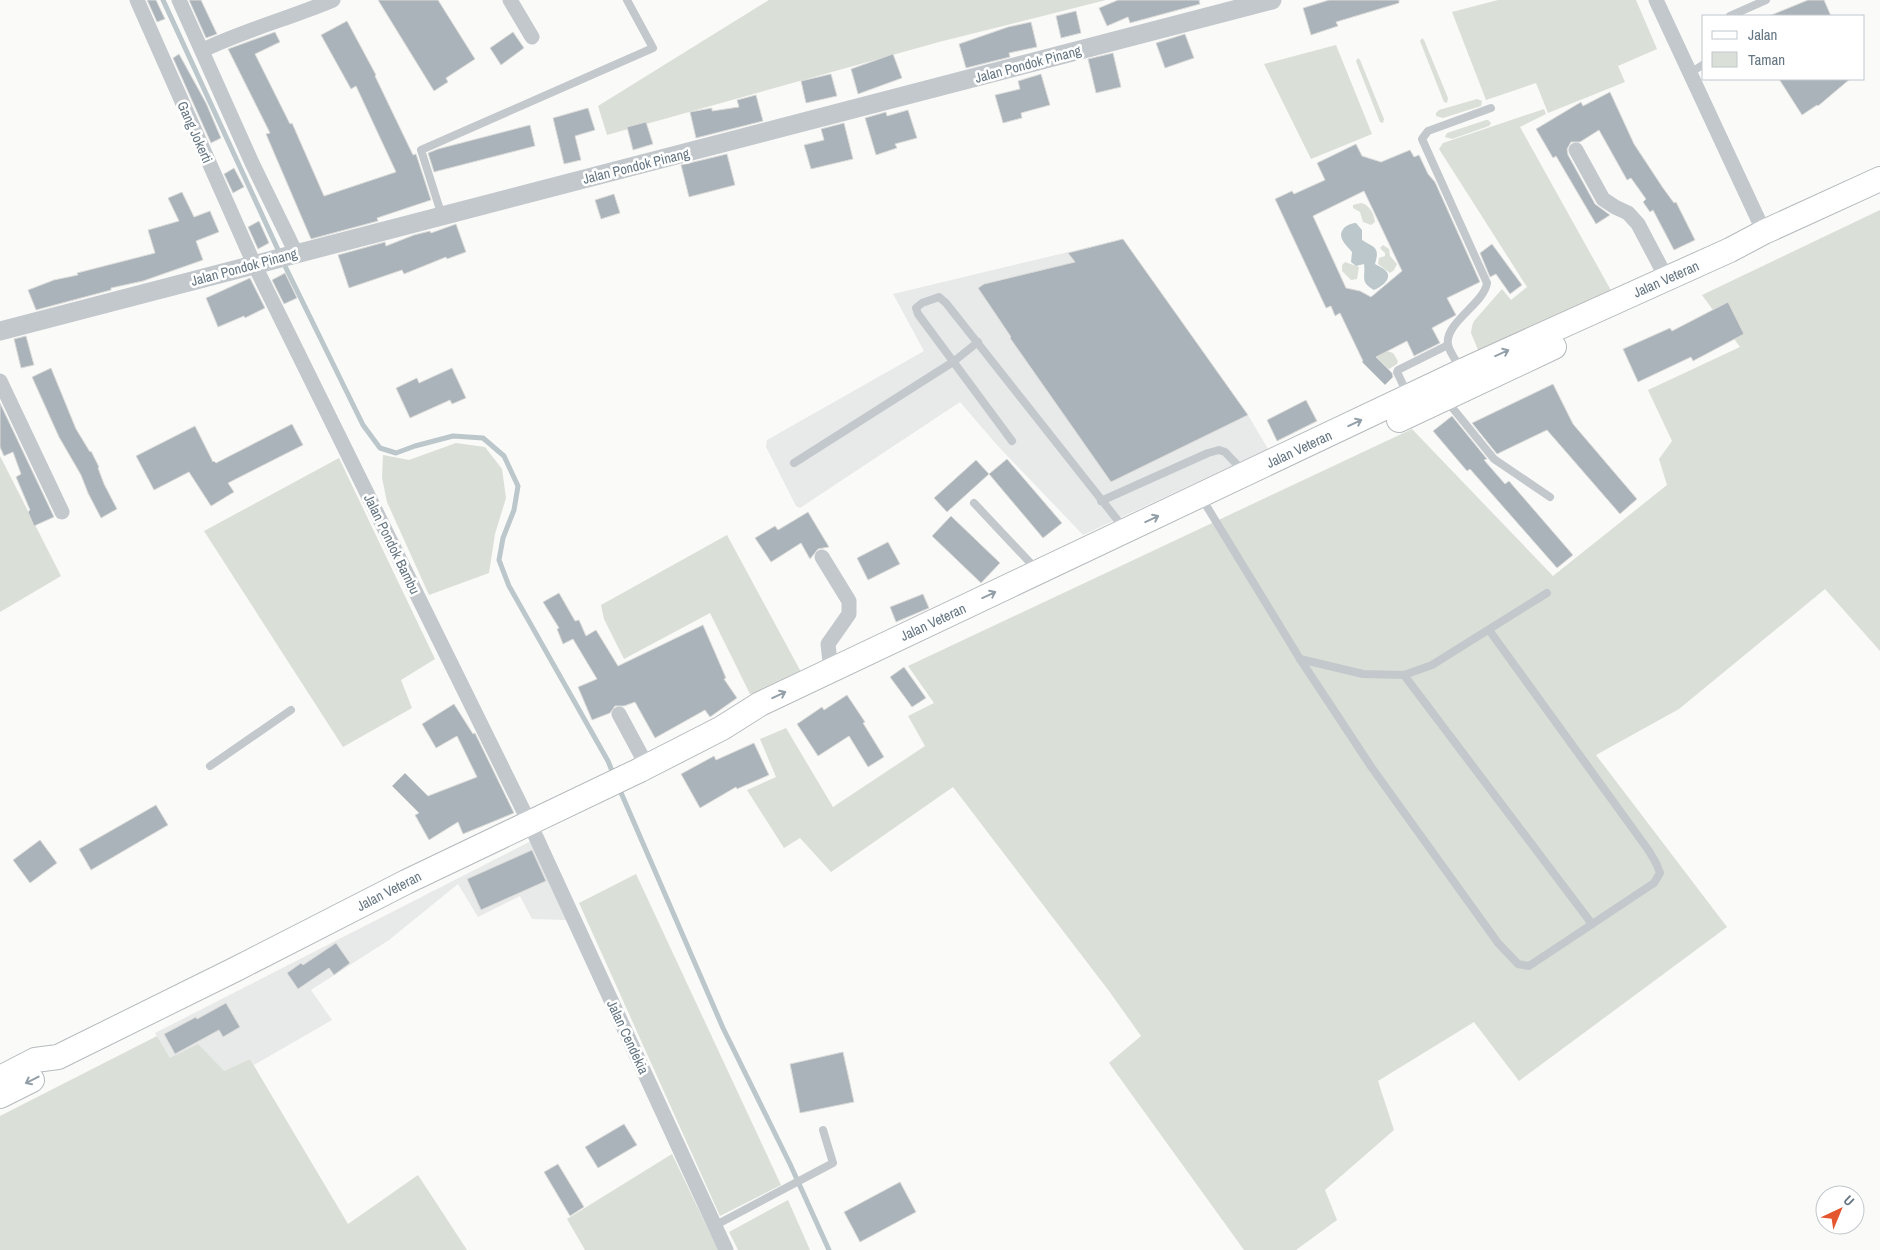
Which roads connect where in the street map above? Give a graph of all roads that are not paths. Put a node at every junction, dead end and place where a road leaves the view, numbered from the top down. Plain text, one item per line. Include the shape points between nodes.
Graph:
1 (137, 0) edge
2 (179, 0) edge
3 (333, 0) edge
4 (510, 0) edge
5 (626, 0) edge
6 (1272, 0) edge
7 (1656, 0) edge
8 (1766, 0) edge
9 (1732, 15) edge
10 (532, 37) dead end
11 (202, 50) junction
12 (1702, 65) edge
13 (1690, 73) junction
14 (1491, 108) dead end
15 (1576, 150) dead end
16 (1880, 179) edge
17 (1880, 195) edge
18 (442, 216) junction
19 (1764, 232) junction
20 (295, 254) junction
21 (262, 262) junction
22 (1667, 279) junction
23 (0, 330) edge
24 (978, 342) junction
25 (1448, 345) junction
26 (953, 362) junction
27 (0, 366) edge
28 (1462, 371) junction
29 (0, 372) edge
30 (0, 381) edge
31 (1409, 397) junction
32 (1444, 399) junction
33 (1012, 441) dead end
34 (794, 463) dead end
35 (1247, 474) junction
36 (1550, 496) dead end
37 (1101, 501) junction
38 (974, 503) dead end
39 (1204, 503) junction
40 (62, 512) dead end
41 (1126, 531) junction
42 (822, 557) dead end
43 (1038, 572) junction
44 (1546, 593) dead end
45 (1489, 630) junction
46 (1300, 659) junction
47 (831, 670) junction
48 (1404, 675) junction
49 (291, 710) dead end
50 (619, 714) dead end
51 (722, 728) junction
52 (210, 766) dead end
53 (643, 768) junction
54 (530, 824) junction
55 (1592, 924) junction
56 (0, 1081) edge
57 (823, 1130) dead end
58 (714, 1226) junction
59 (726, 1250) edge

1 - 21 street, Gang Jokerti
2 - 11 street
3 - 11 street via 230,36
4 - 10 street
5 - 18 lane via 654,48 421,150
6 - 18 street, Jalan Pondok Pinang
7 - 13 street
8 - 9 lane
11 - 20 street
12 - 13 lane
13 - 19 street
14 - 25 lane via 1428,131 1422,139 1487,283 1483,293 1451,331
15 - 22 street via 1603,199 1628,213 1638,224
16 - 19 main road, Jalan Veteran
17 - 32 main road, Jalan Veteran
18 - 20 street, Jalan Pondok Pinang
19 - 22 main road, Jalan Veteran
20 - 21 street, Jalan Pondok Pinang
21 - 23 street, Jalan Pondok Pinang
21 - 54 street, Jalan Pondok Bambu
28 -> 22 main road, Jalan Veteran
24 - 26 lane
24 - 26 lane via 939,297 922,302 916,308 918,314
24 - 37 lane
25 - 28 lane
25 - 31 lane via 1398,370
26 - 33 lane
26 - 34 lane
27 - 29 street
28 - 31 main road, Jalan Veteran
30 - 40 street
35 -> 31 main road, Jalan Veteran
32 - 36 lane via 1494,459
32 - 39 main road, Jalan Veteran
35 - 37 lane via 1219,450
35 - 39 main road, Jalan Veteran
37 - 41 lane
38 - 43 lane
41 -> 39 main road, Jalan Veteran
39 - 46 lane
39 - 51 main road, Jalan Veteran via 766,719
41 - 43 main road, Jalan Veteran
42 - 47 street via 849,601 849,614 828,644
47 -> 43 main road, Jalan Veteran
44 - 45 lane
45 - 48 lane via 1432,665
45 - 55 lane via 1660,873 1654,883
46 - 48 lane via 1362,674
46 - 55 lane via 1382,783 1498,944 1518,964 1529,966
51 -> 47 main road, Jalan Veteran via 760,704
48 - 55 lane
49 - 52 lane
50 - 53 street
51 - 53 main road, Jalan Veteran
53 - 54 main road, Jalan Veteran
54 - 56 main road, Jalan Veteran via 406,882 58,1057 35,1060
54 - 58 street, Jalan Cendekia
57 - 58 lane via 832,1163
58 - 59 street, Jalan Cendekia

